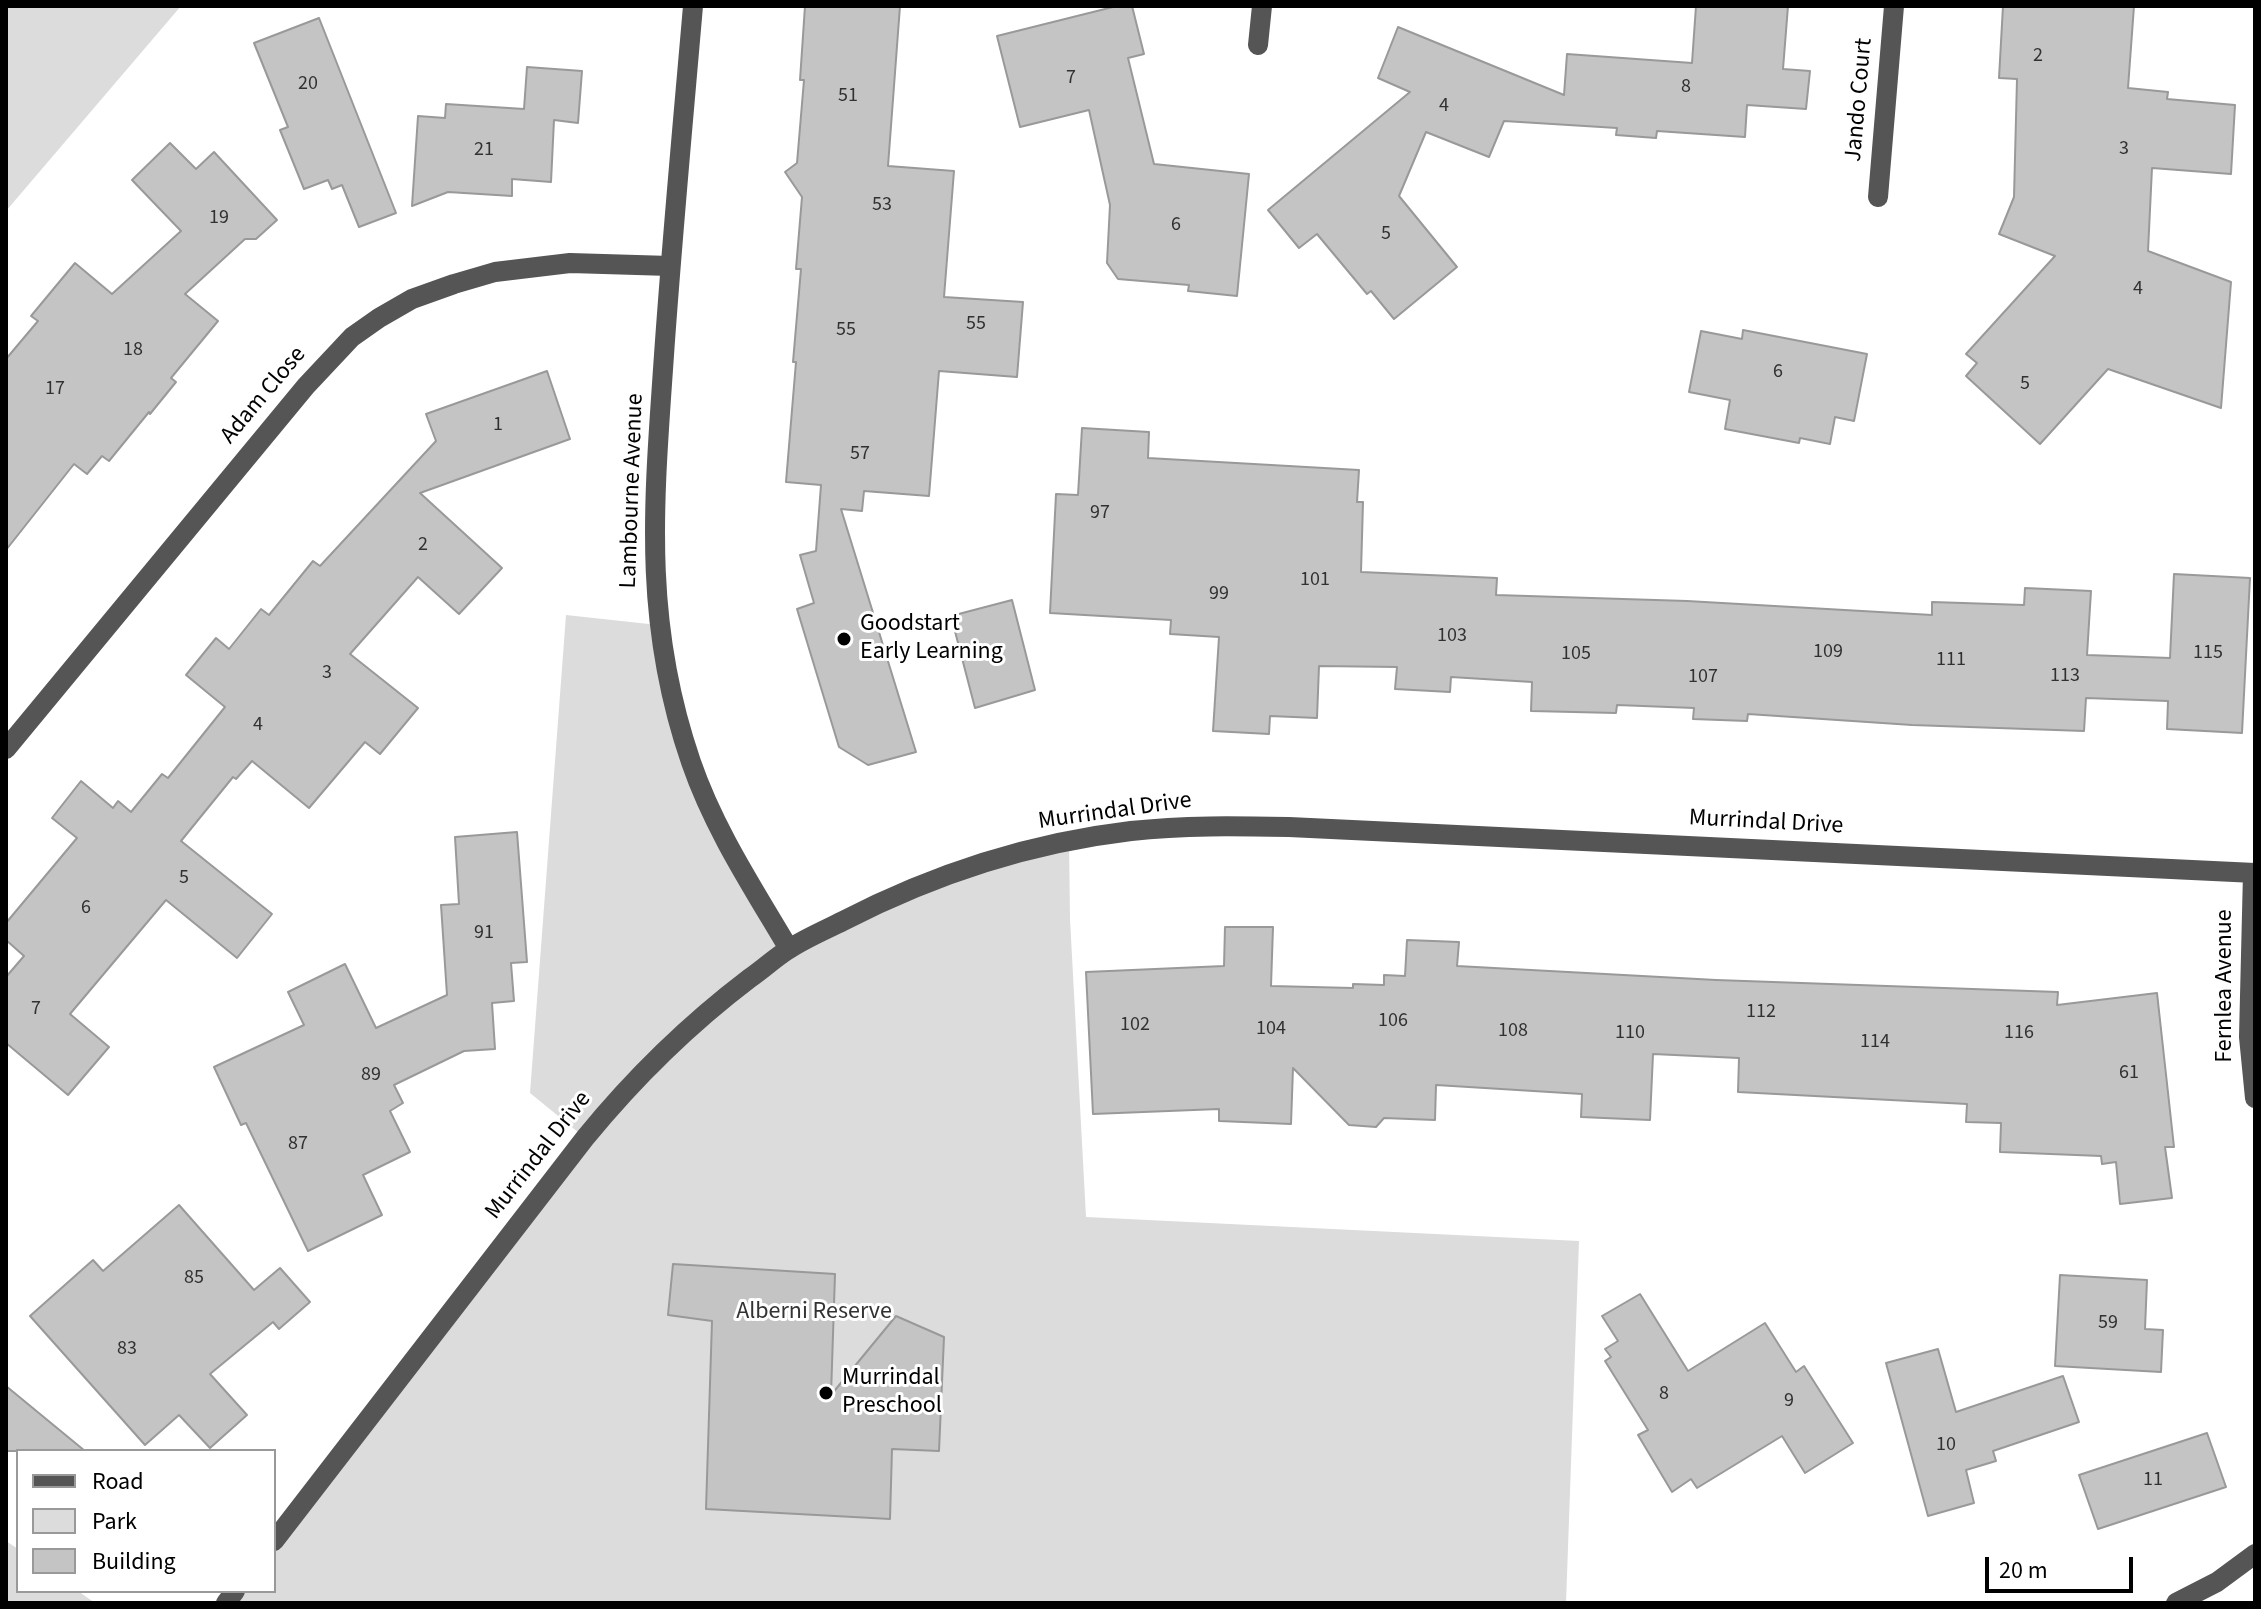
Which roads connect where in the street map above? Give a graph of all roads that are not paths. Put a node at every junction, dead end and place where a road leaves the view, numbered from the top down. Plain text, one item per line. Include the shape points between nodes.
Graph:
1 (693, 6) edge
2 (1262, 6) edge
3 (1894, 6) edge
4 (1258, 45) dead end
5 (1878, 197) dead end
6 (670, 266) junction
7 (6, 749) edge
8 (2254, 873) edge
9 (789, 949) junction
10 (2255, 1098) edge
11 (276, 1538) edge
12 (2255, 1554) edge
13 (2176, 1603) edge

1 - 6 street, Lambourne Avenue
2 - 4 street
3 - 5 street, Jando Court
6 - 7 street, Adam Close via 570,263 495,272 412,299 352,337
6 - 9 street, Lambourne Avenue via 653,539 658,625 677,716 709,810
8 - 9 street, Murrindal Drive via 1199,825 1069,840 973,864
8 - 10 street, Fernlea Avenue via 2249,1037
9 - 11 street, Murrindal Drive via 700,1018 623,1091
12 - 13 street

